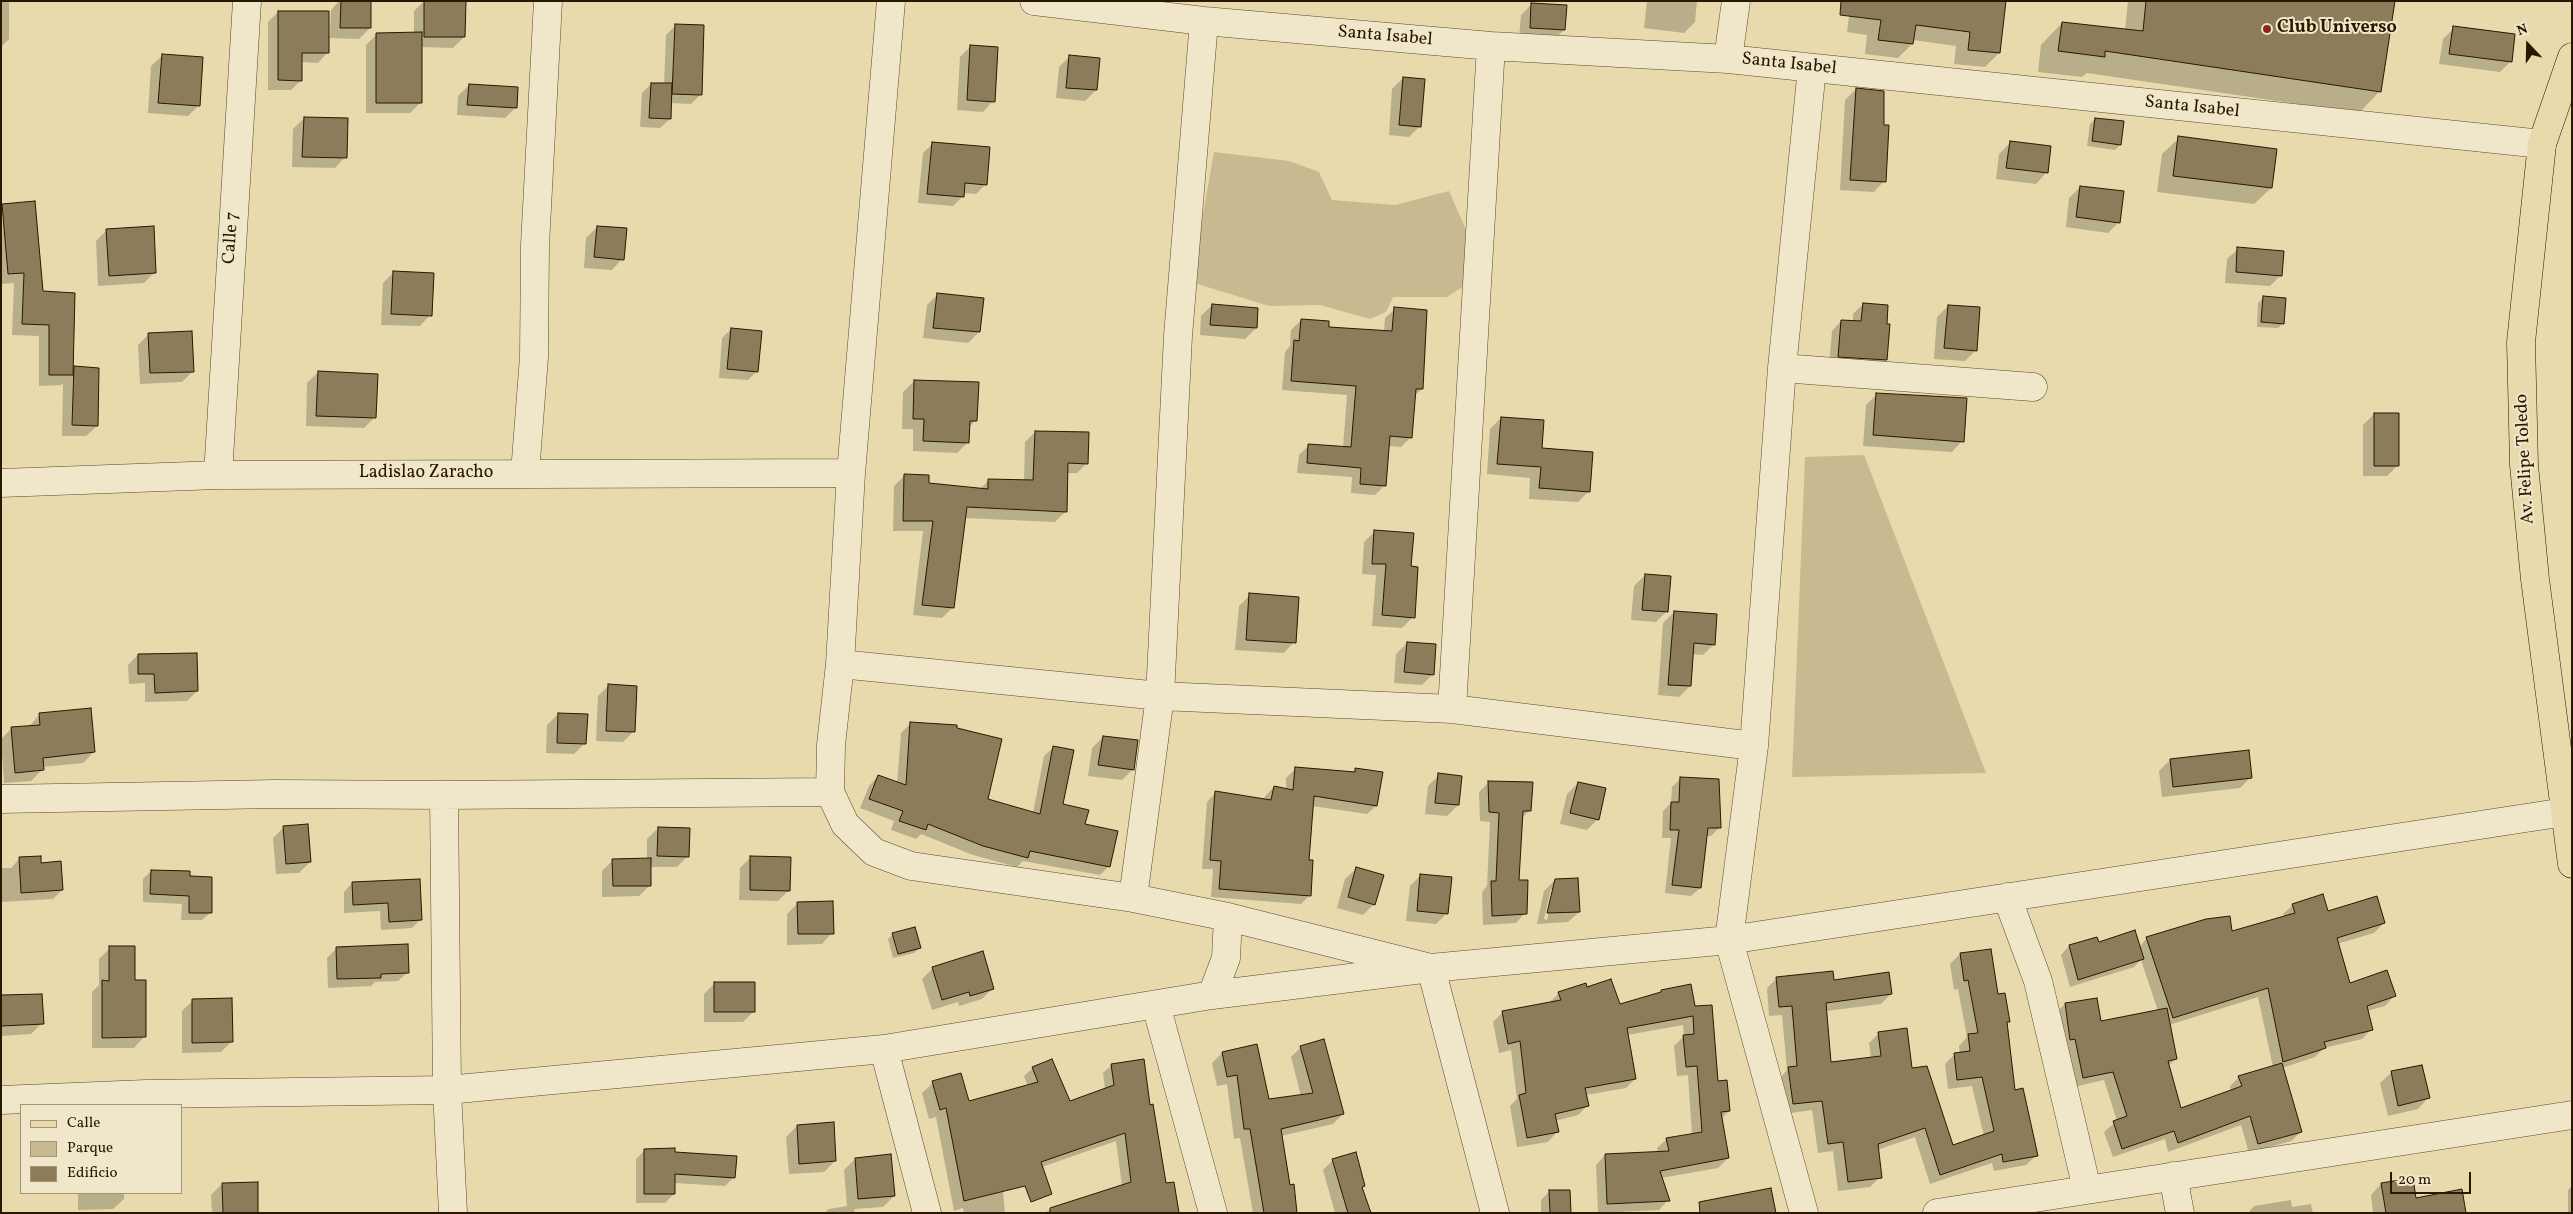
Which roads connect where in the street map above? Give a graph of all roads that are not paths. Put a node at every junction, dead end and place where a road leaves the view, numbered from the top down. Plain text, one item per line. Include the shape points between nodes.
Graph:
1 (247, 1) edge
2 (548, 1) edge
3 (891, 1) edge
4 (1034, 1) edge
5 (1736, 1) edge
6 (1204, 21) junction
7 (1491, 46) junction
8 (2572, 57) edge
9 (1728, 59) junction
10 (1812, 68) junction
11 (2542, 144) junction
12 (1782, 368) junction
13 (2033, 387) dead end
14 (525, 473) junction
15 (851, 473) junction
16 (218, 475) junction
17 (1, 483) edge
18 (840, 664) junction
19 (1160, 696) junction
20 (1452, 709) junction
21 (1754, 746) junction
22 (830, 792) junction
23 (444, 796) junction
24 (1, 799) edge
25 (2565, 812) junction
26 (2572, 864) edge
27 (2007, 897) junction
28 (1134, 898) junction
29 (1228, 917) junction
30 (1730, 940) junction
31 (1431, 968) junction
32 (1212, 995) junction
33 (1156, 1005) junction
34 (884, 1049) junction
35 (447, 1090) junction
36 (1, 1100) edge
37 (2572, 1115) edge
38 (2173, 1176) junction
39 (2087, 1189) junction
40 (453, 1213) edge
41 (927, 1213) edge
42 (1213, 1213) edge
43 (1495, 1213) edge
44 (1804, 1213) edge
45 (1937, 1213) edge
46 (2180, 1213) edge

1 - 16 street, Calle 7
2 - 14 street via 535,245 534,357
3 - 15 street
4 - 6 street, Santa Isabel
5 - 9 street
6 - 7 street, Santa Isabel
6 - 19 street via 1178,336
7 - 9 street, Santa Isabel
7 - 20 street
8 - 11 main road, Av. Felipe Toledo
9 - 10 street, Santa Isabel
10 - 11 street, Santa Isabel
10 - 12 street
11 - 25 main road, Av. Felipe Toledo via 2521,342 2524,465
12 - 13 street
12 - 21 street
14 - 15 street, Ladislao Zaracho
14 - 16 street, Ladislao Zaracho
15 - 18 street
16 - 17 street, Ladislao Zaracho
18 - 19 street
18 - 22 street via 831,745
19 - 20 street
19 - 28 street
20 - 21 street
21 - 30 street
22 - 23 street
22 - 28 street via 845,824 874,852 911,866
23 - 24 street via 276,794
23 - 35 street
25 - 26 main road, Av. Felipe Toledo
25 - 27 street
27 - 30 street
27 - 39 street via 2038,982
28 - 29 street
29 - 31 street
29 - 32 street via 1226,958
30 - 31 street
30 - 44 street
31 - 32 street
31 - 43 street
32 - 33 street
33 - 34 street
33 - 42 street
34 - 35 street
34 - 41 street
35 - 36 street via 146,1094
35 - 40 street
37 - 38 street
38 - 39 street
38 - 46 street
39 - 45 street

